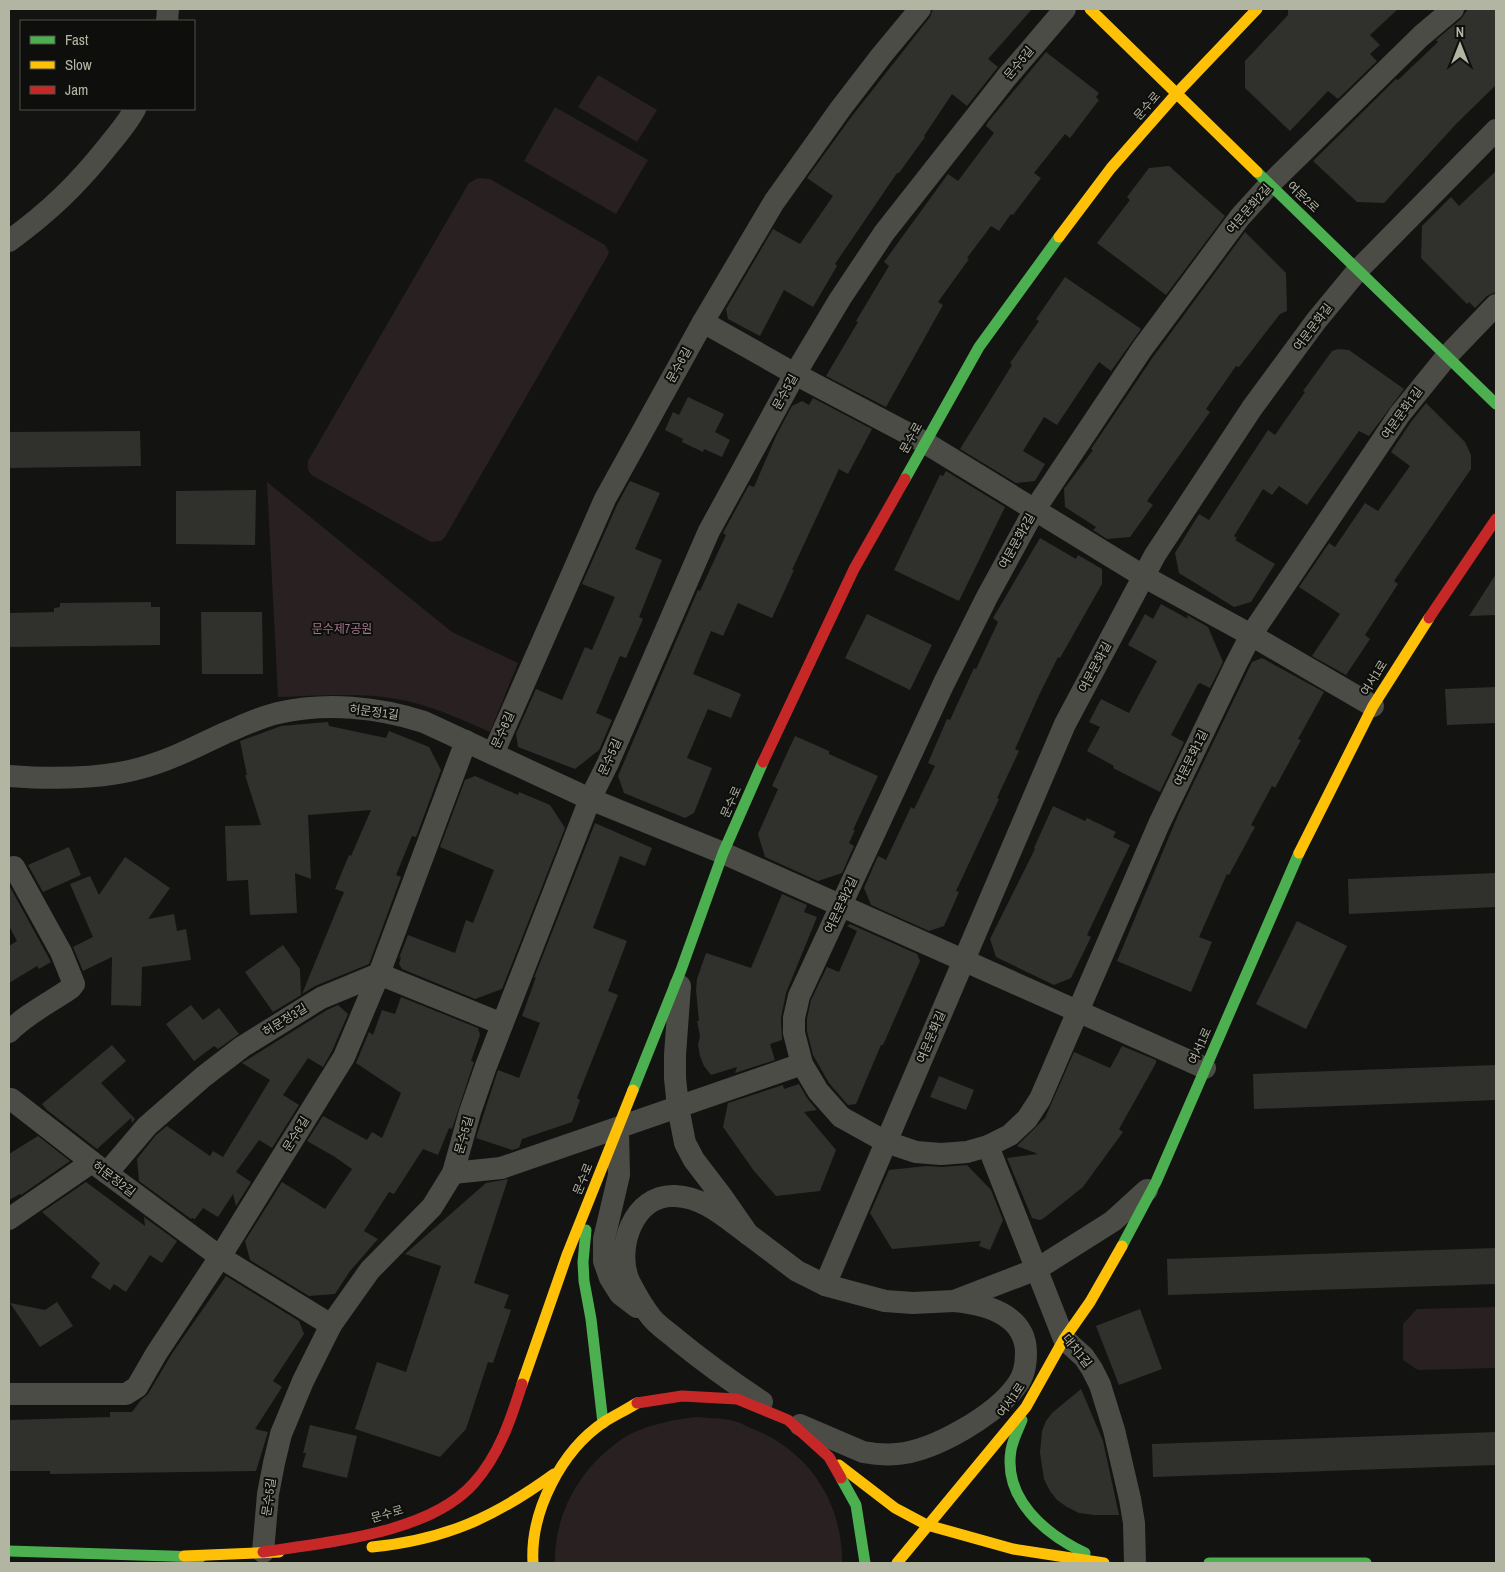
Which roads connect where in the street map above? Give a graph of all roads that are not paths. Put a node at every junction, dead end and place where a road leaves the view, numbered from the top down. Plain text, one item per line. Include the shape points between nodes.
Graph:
1 (920, 9) edge
2 (1065, 9) edge
3 (1090, 9) edge
4 (1257, 9) edge
5 (1453, 9) edge
6 (1177, 93) junction
7 (134, 110) edge
8 (1496, 130) edge
9 (1270, 184) junction
10 (9, 241) edge
11 (1358, 270) junction
12 (1496, 304) edge
13 (703, 322) junction
14 (1447, 356) junction
15 (795, 374) junction
16 (1496, 404) edge
17 (924, 442) junction
18 (1035, 510) junction
19 (1496, 519) edge
20 (1143, 576) junction
21 (1251, 635) junction
22 (1373, 706) junction
23 (466, 741) junction
24 (492, 754) junction
25 (9, 776) edge
26 (590, 799) junction
27 (723, 853) junction
28 (14, 867) dead end
29 (840, 906) junction
30 (964, 961) junction
31 (681, 970) junction
32 (379, 974) junction
33 (1078, 1012) junction
34 (502, 1024) junction
35 (9, 1032) edge
36 (802, 1064) junction
37 (1205, 1068) junction
38 (9, 1098) edge
39 (678, 1107) junction
40 (618, 1128) junction
41 (886, 1142) junction
42 (988, 1146) junction
43 (99, 1168) junction
44 (453, 1173) junction
45 (1156, 1182) junction
46 (588, 1204) junction
47 (9, 1219) edge
48 (748, 1234) junction
49 (220, 1257) junction
50 (1037, 1268) junction
51 (825, 1285) junction
52 (954, 1301) junction
53 (651, 1318) junction
54 (331, 1325) junction
55 (1064, 1339) junction
56 (9, 1394) edge
57 (1026, 1407) junction
58 (788, 1420) junction
59 (603, 1423) junction
60 (829, 1457) junction
61 (558, 1472) junction
62 (927, 1525) junction
63 (9, 1551) edge
64 (263, 1560) edge
65 (533, 1563) edge
66 (865, 1563) edge
67 (897, 1563) edge
68 (1104, 1563) edge
69 (1112, 1563) edge
70 (1135, 1563) edge
71 (1209, 1563) edge
72 (1366, 1563) edge

1 - 13 street, 문수6길 via 852,93 783,188
2 - 15 street, 문수5길 via 1006,78 884,233
3 - 6 street, 여문2로
4 - 6 street, 문수로
5 - 9 street, 여문문화2길 via 1421,36
6 - 9 street, 여문2로
6 - 17 street, 문수로 via 1111,168 1030,275 979,346
7 - 10 street via 83,177 37,221
8 - 11 street, 여문문화길
9 - 11 street, 여문2로
9 - 18 street, 여문문화2길 via 1240,217 1142,348
11 - 14 street, 여문2로
11 - 20 street, 여문문화길 via 1252,408
12 - 14 street, 여문문화1길
13 - 15 street
13 - 24 street, 문수6길 via 605,499
14 - 16 street, 여문2로
14 - 21 street, 여문문화1길 via 1400,414
15 - 17 street
15 - 26 street, 문수5길 via 709,531
17 - 18 street
17 - 27 street, 문수로 via 854,569 775,734
18 - 20 street
18 - 29 street, 여문문화2길 via 944,683
19 - 22 street, 여서1로
20 - 21 street
20 - 30 street, 여문문화길 via 1065,724
21 - 22 street
21 - 33 street, 여문문화1길 via 1159,824
22 - 37 street, 여서1로 via 1306,839
23 - 24 street, 허문정1길
23 - 25 street, 허문정1길 via 400,714 317,708 268,716 180,755 139,769 80,777
23 - 32 street, 문수6길
24 - 26 street, 허문정1길
26 - 27 street, 허문정1길
26 - 34 street, 문수5길
27 - 29 street, 허문정1길
27 - 31 street, 문수로
28 - 35 street via 61,952 74,984
29 - 30 street, 허문정1길
29 - 36 street, 여문문화2길 via 799,996 794,1033
30 - 33 street, 허문정1길
30 - 41 street, 여문문화길
31 - 39 street via 675,1055
31 - 40 street, 문수로
32 - 34 street
32 - 43 street, 허문정3길 via 321,998 242,1047 203,1076
32 - 49 street, 문수6길 via 344,1057
33 - 37 street, 허문정1길
33 - 42 street, 여문문화1길 via 1040,1099 1027,1119 1010,1135
34 - 44 street, 문수5길 via 470,1112
36 - 39 street
36 - 41 street, 여문문화2길 via 818,1092 841,1117
37 - 45 street, 여서1로
38 - 43 street, 허문정2길
39 - 40 street
39 - 48 street via 685,1143 694,1160
40 - 44 street via 500,1168
40 - 46 street, 문수로
40 - 53 street via 619,1175 604,1239 604,1261 620,1294
41 - 42 street, 여문문화1길 via 916,1152 941,1154
41 - 51 street, 여문문화길
42 - 50 street, 대치1길
43 - 47 street, 허문정3길
43 - 49 street, 허문정2길
44 - 54 street, 문수5길 via 432,1207 370,1270
45 - 50 street via 1113,1220
45 - 55 street, 여서1로 via 1090,1302
46 - 59 street via 584,1281
46 - 64 street, 문수로 via 502,1439 488,1466 468,1490 439,1510 399,1526
48 - 51 street via 797,1271
48 - 53 street via 707,1204 687,1198 674,1196 647,1205 630,1225 624,1256 630,1282
49 - 54 street, 허문정2길
49 - 56 street, 문수6길 via 137,1387 126,1394
50 - 52 street
50 - 55 street, 대치1길
51 - 52 street via 885,1301
52 - 58 street via 975,1303 1006,1316 1016,1324 1026,1343 1026,1359 1018,1385 985,1416 934,1444 898,1454 863,1452
53 - 58 street via 714,1370
54 - 64 street, 문수5길 via 282,1434 268,1494
55 - 57 street, 여서1로
55 - 70 street, 대치1길 via 1084,1357 1100,1385 1130,1499
57 - 62 street, 여서1로
57 - 69 street via 1011,1452 1010,1471 1014,1489 1040,1528 1072,1548
58 - 59 street via 737,1399 682,1396 640,1402
58 - 60 street
59 - 61 street via 582,1442
60 - 62 street via 895,1508
60 - 66 street via 856,1505
61 - 64 street via 496,1513 429,1539 394,1546
61 - 65 street via 540,1508 532,1546
62 - 67 street, 여서1로
62 - 68 street via 1012,1549
63 - 64 street
71 - 72 street

